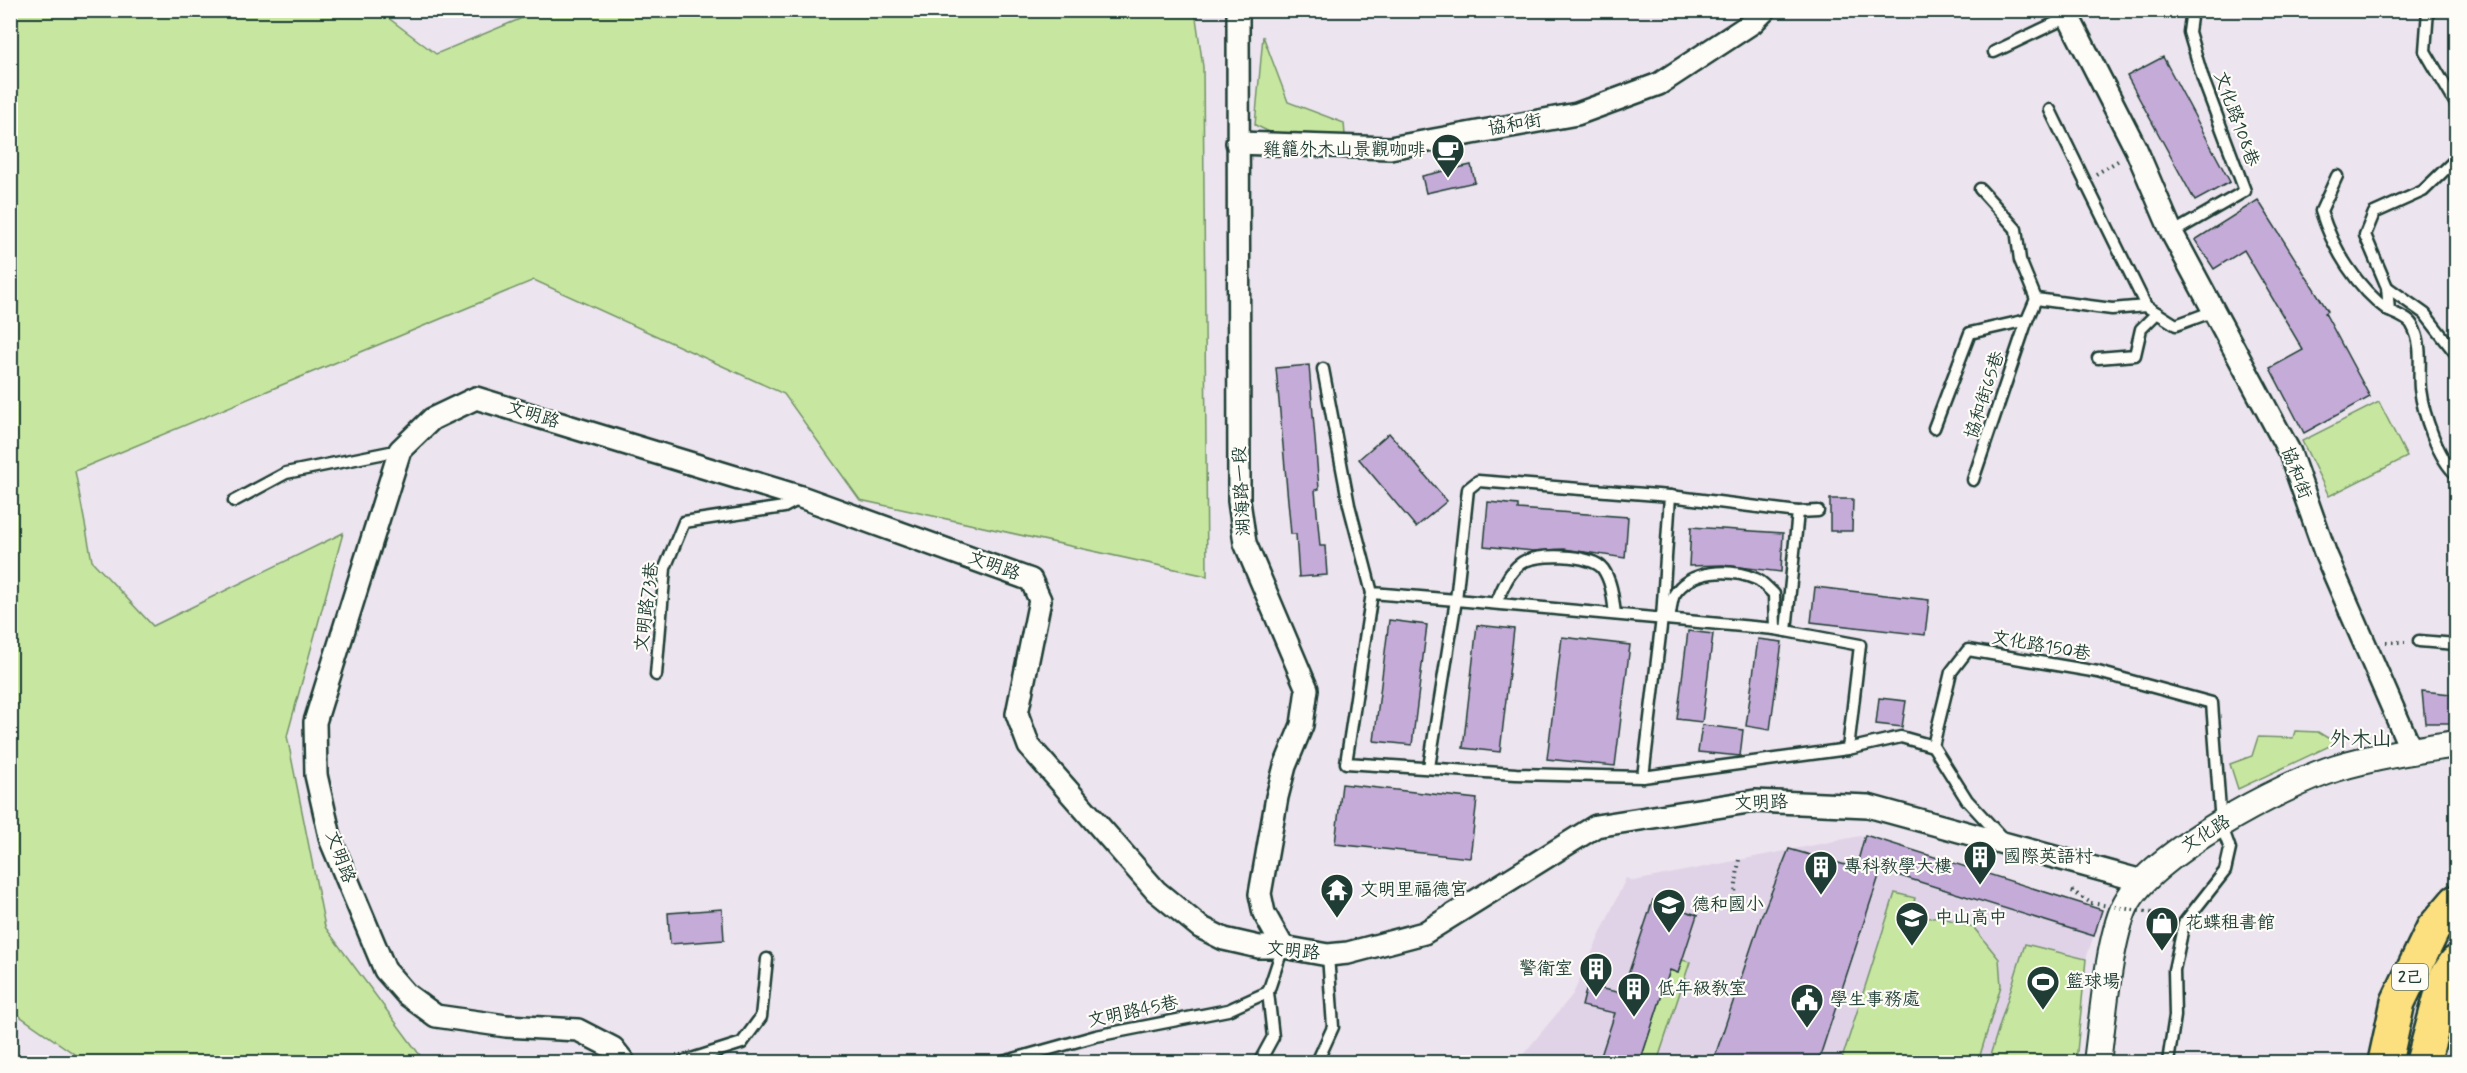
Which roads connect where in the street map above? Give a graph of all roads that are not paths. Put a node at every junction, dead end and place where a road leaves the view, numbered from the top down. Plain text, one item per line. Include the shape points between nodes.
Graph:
1 (1238, 10) edge
2 (1765, 10) edge
3 (2192, 10) edge
4 (2428, 10) edge
5 (2066, 14) edge
6 (1994, 52) dead end
7 (2457, 104) edge
8 (2050, 110) dead end
9 (1237, 143) junction
10 (2457, 159) edge
11 (2337, 176) dead end
12 (1980, 189) dead end
13 (2172, 233) junction
14 (2387, 287) junction
15 (2036, 299) junction
16 (2146, 306) junction
17 (2214, 311) junction
18 (2389, 311) junction
19 (2157, 313) junction
20 (2027, 320) junction
21 (2457, 354) edge
22 (2098, 358) dead end
23 (1323, 369) dead end
24 (1934, 428) dead end
25 (400, 450) junction
26 (2457, 474) edge
27 (1973, 480) dead end
28 (1670, 496) junction
29 (801, 498) junction
30 (234, 501) dead end
31 (1798, 512) junction
32 (1818, 512) dead end
33 (1372, 593) junction
34 (1456, 600) junction
35 (1496, 603) junction
36 (1615, 614) junction
37 (1666, 618) junction
38 (1781, 630) junction
39 (2418, 642) road end
40 (2457, 644) edge
41 (656, 675) dead end
42 (2457, 744) edge
43 (1932, 746) junction
44 (1848, 749) junction
45 (2411, 750) junction
46 (1429, 767) junction
47 (1643, 777) junction
48 (2221, 824) junction
49 (2009, 844) junction
50 (2142, 881) junction
51 (2457, 902) edge
52 (1283, 947) junction
53 (1328, 955) junction
54 (767, 959) dead end
55 (2457, 963) edge
56 (1268, 992) junction
57 (1261, 1059) dead end
58 (624, 1062) edge
59 (682, 1062) edge
60 (1003, 1062) edge
61 (1317, 1062) edge
62 (2097, 1062) edge
63 (2168, 1062) edge
64 (2385, 1062) edge
65 (2423, 1062) edge

1 - 9 street, 湖海路一段
2 - 9 street, 協和街 via 1752,23 1659,84 1576,114 1390,148
3 - 13 lane, 文化路108巷 via 2189,32 2245,190
4 - 7 lane via 2425,51
5 - 6 lane, 協和街
5 - 13 street, 協和街 via 2136,149
8 - 16 lane
9 - 52 street, 湖海路一段 via 1239,501 1245,543 1307,689 1302,725 1277,797 1260,894 1264,913
10 - 14 lane via 2423,191 2374,213 2365,235
11 - 18 lane via 2321,211 2330,238 2370,297
12 - 15 lane via 2016,229 2020,260
13 - 17 street, 協和街
14 - 18 lane
14 - 21 lane via 2425,314
15 - 16 lane via 2112,309
15 - 20 lane, 協和街65巷
16 - 19 lane
17 - 19 lane via 2176,325
17 - 45 street, 協和街 via 2290,453 2326,555
18 - 26 lane via 2411,323 2420,344 2420,391 2438,449
19 - 22 lane via 2141,329 2135,355
20 - 24 lane, 協和街65巷 via 1970,333
20 - 27 lane, 協和街65巷
23 - 33 lane via 1349,506
25 - 29 street, 文明路 via 432,419 476,398
25 - 30 lane via 286,473
25 - 58 street, 文明路 via 315,722 316,775 332,841 385,970 406,994 436,1016 506,1026 578,1030 613,1048
28 - 31 lane
28 - 34 lane via 1478,481 1468,489
28 - 37 lane
29 - 41 lane, 文明路73巷 via 784,507 684,522 665,568
29 - 52 street, 文明路 via 1031,580 1040,600 1017,714 1029,746 1177,910 1224,939 1259,947
31 - 32 lane
31 - 38 lane
33 - 34 lane
33 - 46 lane via 1346,763
34 - 35 lane
34 - 46 lane
35 - 36 lane
35 - 36 lane via 1520,563 1539,556 1566,557 1595,561 1604,569 1612,589
36 - 37 lane
37 - 38 lane
37 - 38 lane via 1673,596 1690,580 1716,573 1758,579 1774,594
37 - 47 lane
38 - 44 lane via 1860,645
39 - 40 lane
42 - 45 street, 文化路
43 - 44 lane via 1901,737
43 - 48 lane, 文化路150巷 via 1951,672 1968,650 2121,678 2212,703
43 - 49 lane via 1967,800
44 - 47 lane
45 - 48 street, 文化路 via 2335,768
46 - 47 lane
48 - 50 street, 文化路
48 - 63 lane via 2230,849 2224,871 2184,923 2174,970 2175,1016
49 - 50 street, 文明路
49 - 53 street, 文明路 via 1868,806 1755,801 1680,811 1596,826 1424,933
50 - 62 street, 文化路 via 2126,906 2115,944
51 - 64 main road, 2己 via 2433,929 2398,1002
52 - 53 street, 文明路
52 - 56 lane
53 - 61 lane via 1333,1027
54 - 59 lane via 761,1017 742,1043
55 - 65 main road, 2己 via 2446,978
56 - 57 lane via 1273,1037
56 - 60 lane, 文明路45巷 via 1228,1010 1096,1035

